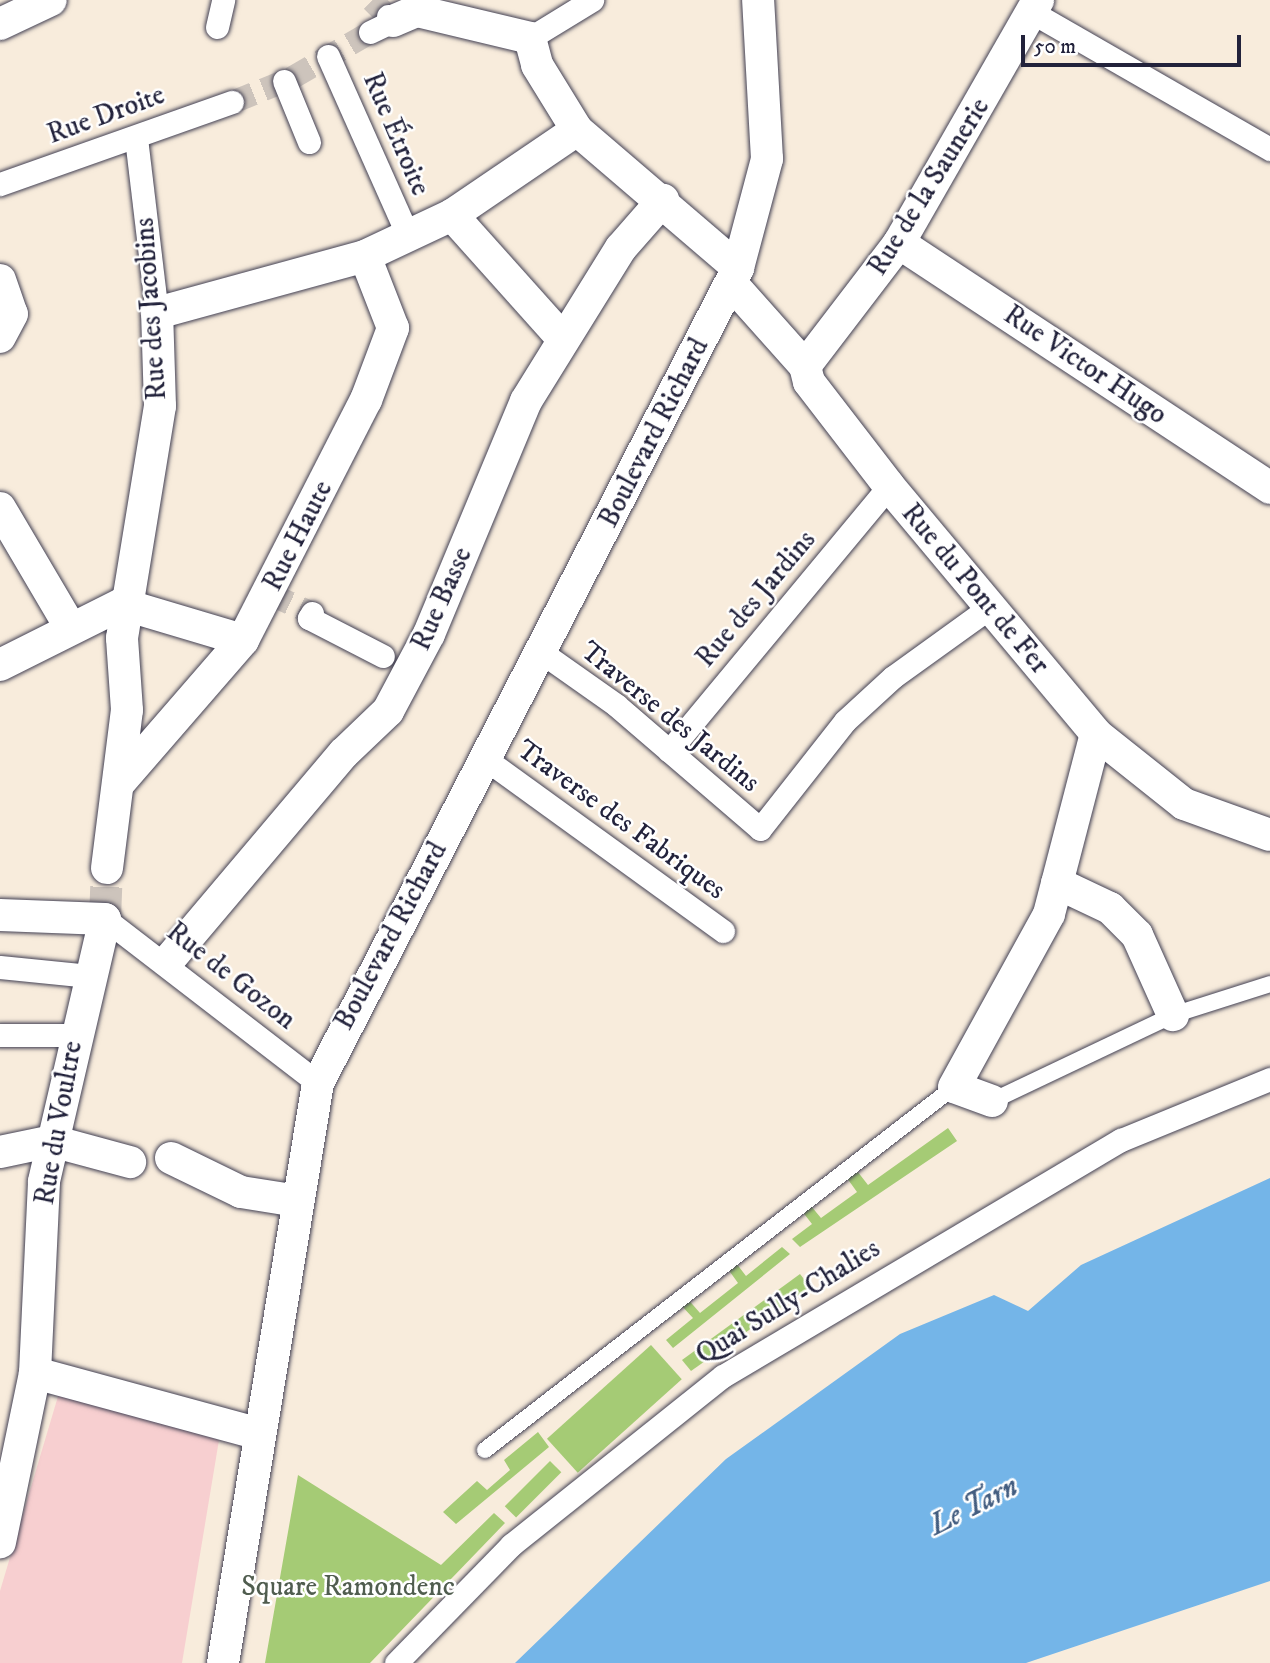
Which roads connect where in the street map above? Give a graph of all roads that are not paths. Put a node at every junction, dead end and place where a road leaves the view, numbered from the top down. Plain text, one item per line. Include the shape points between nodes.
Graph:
1 (51, 0) edge
2 (223, 0) edge
3 (592, 0) edge
4 (758, 0) edge
5 (1037, 7) edge
6 (384, 23) tunnel mouth
7 (0, 24) edge
8 (217, 27) dead end
9 (530, 38) junction
10 (328, 56) dead end
11 (284, 81) dead end
12 (232, 102) tunnel mouth
13 (577, 130) junction
14 (136, 138) junction
15 (309, 142) dead end
16 (1270, 149) edge
17 (0, 184) edge
18 (663, 200) junction
19 (452, 215) junction
20 (408, 236) junction
21 (899, 243) junction
22 (365, 256) junction
23 (734, 275) junction
24 (0, 280) edge
25 (157, 313) junction
26 (0, 337) edge
27 (562, 338) junction
28 (805, 366) junction
29 (889, 486) junction
30 (1270, 488) edge
31 (0, 508) edge
32 (127, 604) junction
33 (990, 607) junction
34 (312, 613) tunnel mouth
35 (70, 627) junction
36 (243, 640) junction
37 (541, 652) junction
38 (383, 656) dead end
39 (0, 665) edge
40 (1096, 734) junction
41 (669, 751) junction
42 (484, 758) junction
43 (120, 782) junction
44 (1270, 835) edge
45 (107, 868) tunnel mouth
46 (1057, 883) junction
47 (0, 915) edge
48 (105, 919) junction
49 (723, 931) dead end
50 (168, 961) junction
51 (0, 967) edge
52 (90, 975) junction
53 (1270, 984) edge
54 (1173, 1015) junction
55 (0, 1035) edge
56 (75, 1035) junction
57 (1270, 1079) edge
58 (318, 1083) junction
59 (954, 1087) junction
60 (992, 1101) joint
61 (52, 1141) junction
62 (0, 1152) edge
63 (171, 1158) dead end
64 (130, 1161) dead end
65 (298, 1201) junction
66 (35, 1373) junction
67 (11, 1433) edge
68 (259, 1434) junction
69 (485, 1450) dead end
70 (0, 1542) edge
71 (223, 1663) edge
72 (397, 1663) edge

1 - 7 street
2 - 8 street
3 - 9 street
4 - 23 street, Boulevard Richard via 767,159
5 - 16 street
5 - 21 street, Rue de la Saunerie
6 - 9 street via 417,11
9 - 13 street, Rue du Pont de Fer via 537,65
10 - 20 street, Rue Étroite
11 - 15 street
12 - 14 street, Rue Droite
13 - 18 street, Rue du Pont de Fer
13 - 19 street
14 - 17 street, Rue Droite
14 - 25 street, Rue des Jacobins
18 - 23 street, Rue du Pont de Fer
18 - 27 street, Rue Basse via 621,248
19 - 20 street
19 - 27 street
20 - 22 street
21 - 28 street, Rue de la Saunerie
21 - 30 street, Rue Victor Hugo
22 - 25 street
22 - 36 street, Rue Haute via 391,333 360,413
23 - 28 street, Rue du Pont de Fer
23 - 37 street, Boulevard Richard
24 - 26 street via 12,314
25 - 32 street, Rue des Jacobins via 160,406
27 - 50 street, Rue Basse via 526,401 429,634 388,710 344,752
28 - 29 street, Rue du Pont de Fer via 810,382
29 - 33 street, Rue du Pont de Fer
29 - 41 street, Rue des Jardins
31 - 35 street
32 - 35 street
32 - 36 street
32 - 43 street
33 - 40 street, Rue du Pont de Fer
33 - 41 street, Traverse des Jardins via 893,677 845,722 760,829
34 - 38 street via 309,618
35 - 39 street
36 - 43 street, Rue Haute
37 - 41 street, Traverse des Jardins
37 - 42 street, Boulevard Richard
40 - 44 street, Rue du Pont de Fer via 1184,804
40 - 46 street
42 - 49 street, Traverse des Fabriques
42 - 58 street, Boulevard Richard
43 - 45 street
46 - 54 street via 1110,908 1137,934
46 - 59 street via 1049,914
47 - 48 street
48 - 50 street, Rue de Gozon
48 - 52 street, Rue du Voultre
50 - 58 street, Rue de Gozon
51 - 52 street
52 - 56 street, Rue du Voultre
53 - 54 lane
54 - 60 lane
55 - 56 street
56 - 61 street, Rue du Voultre
57 - 72 street, Quai Sully-Chalies via 1121,1140 723,1376 511,1545
58 - 65 street, Boulevard Richard
59 - 60 street
59 - 69 lane
61 - 62 street
61 - 64 street
61 - 66 street, Rue du Voultre
63 - 65 street via 241,1192
65 - 68 street, Boulevard Richard
66 - 67 street, Rue du Voultre
66 - 68 street
67 - 70 street, Rue du Voultre
68 - 71 street, Boulevard Richard

